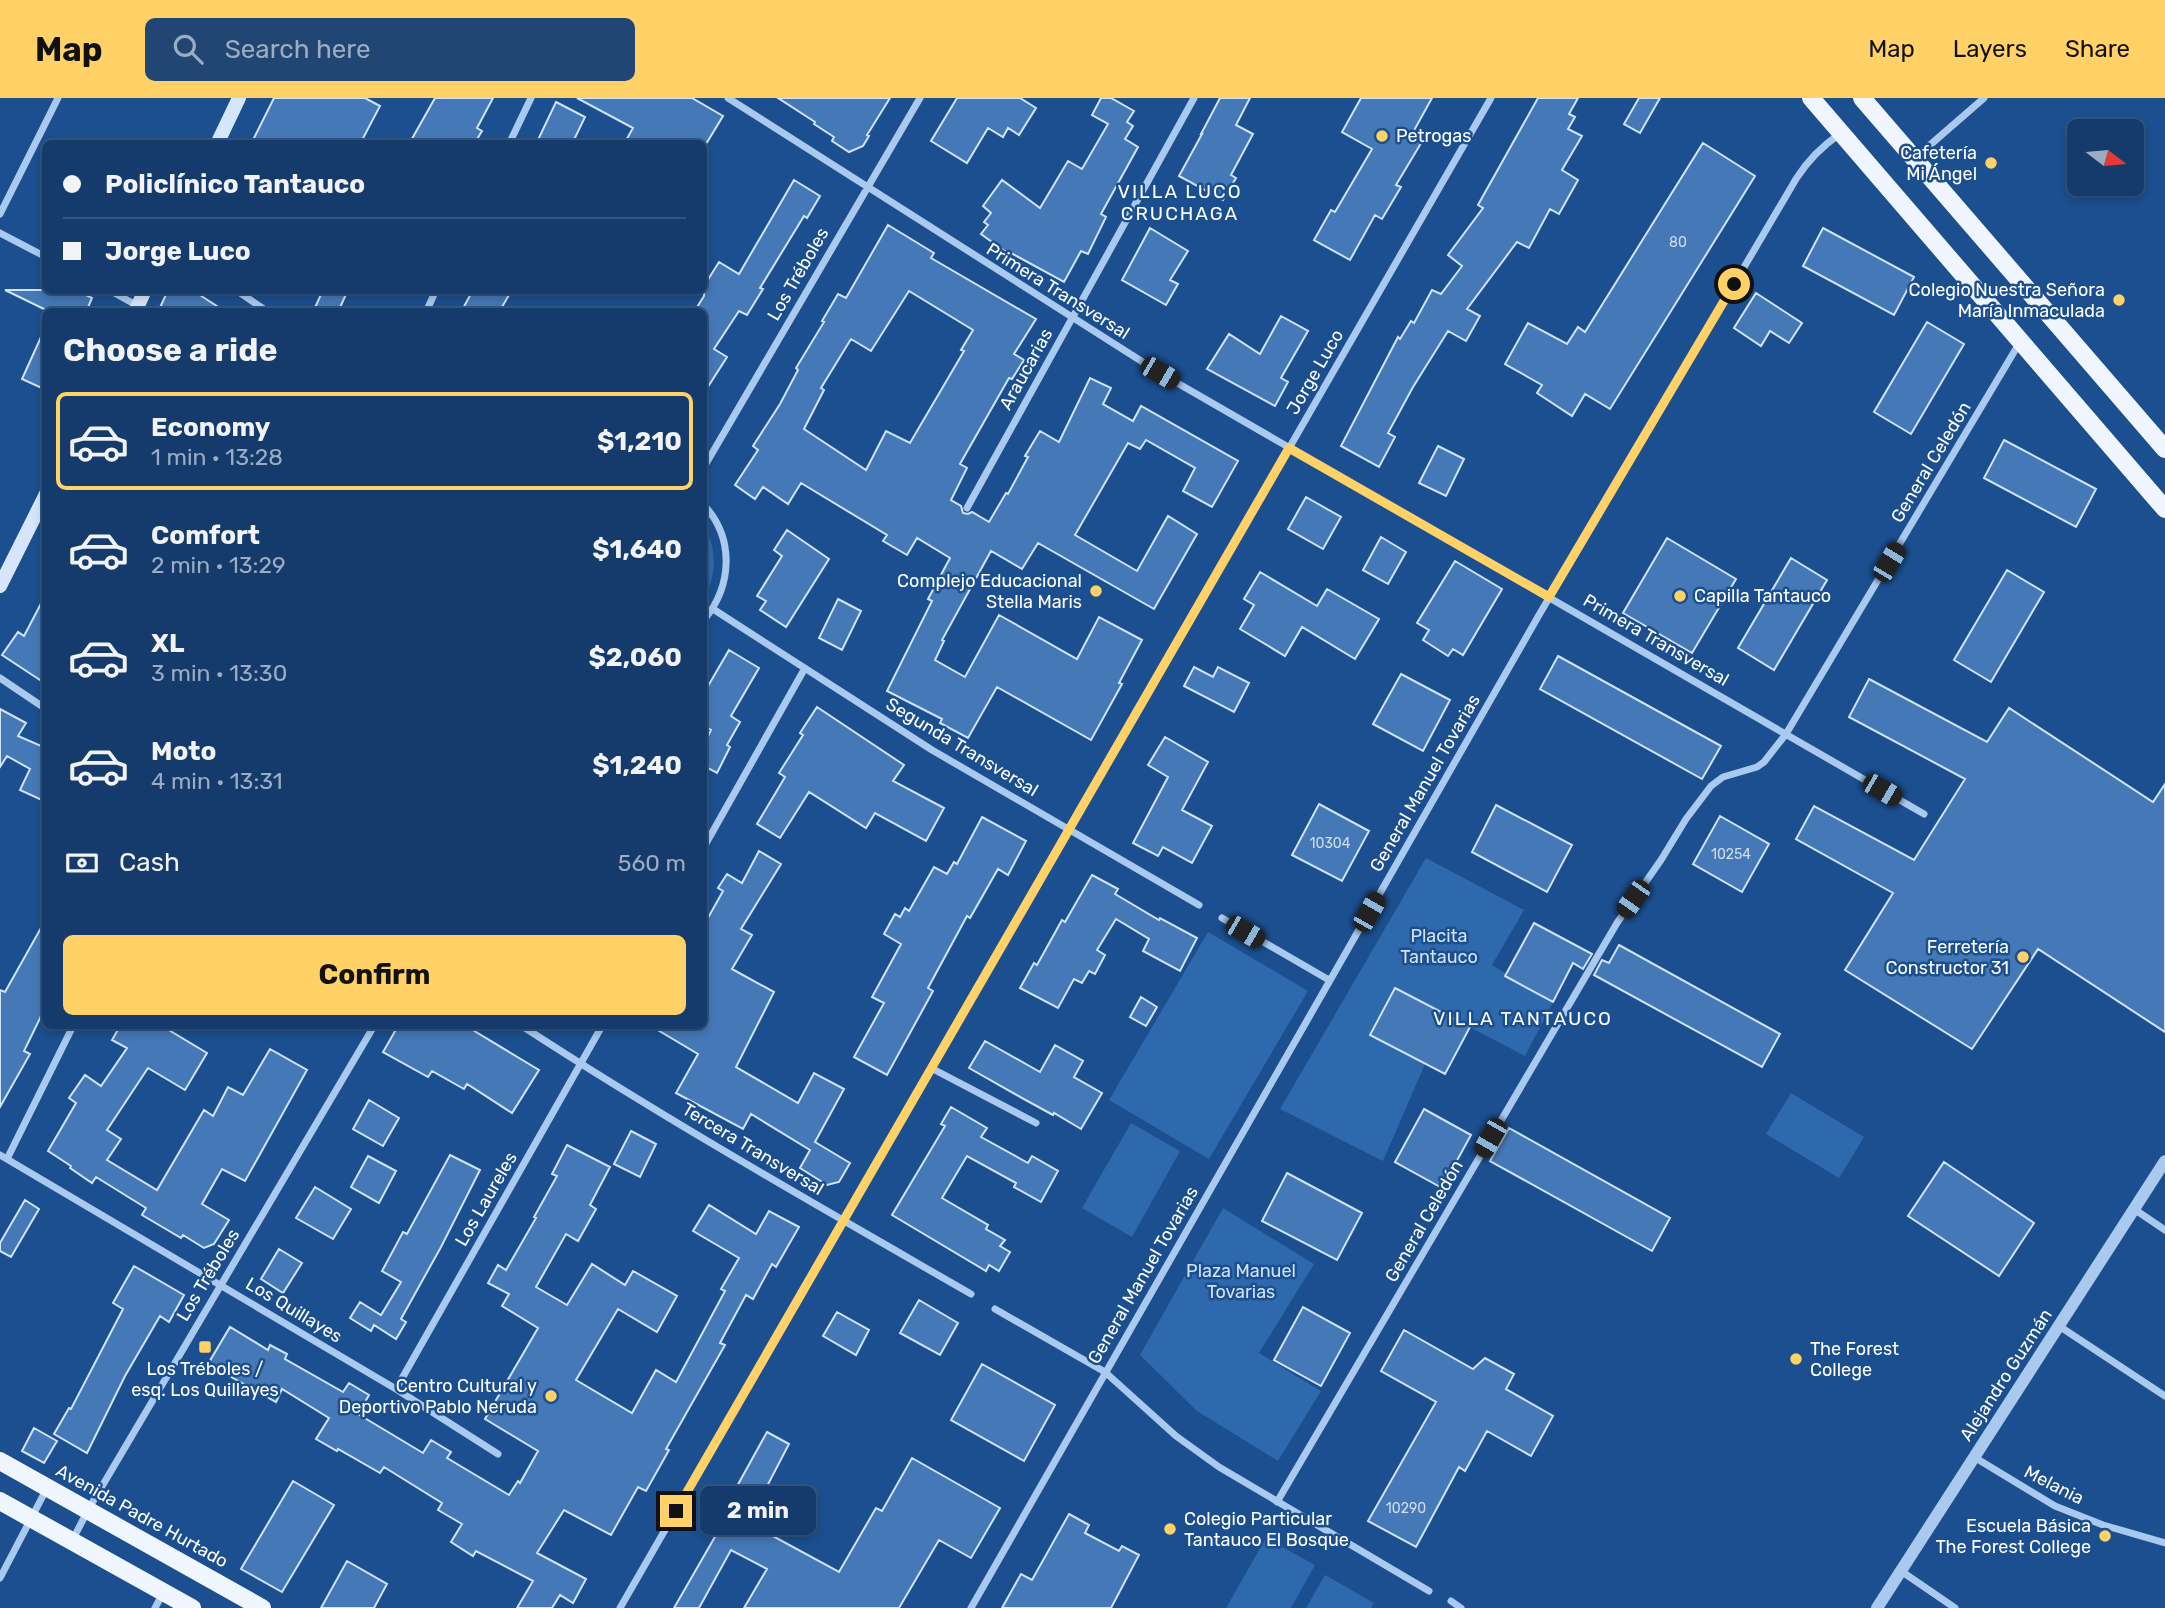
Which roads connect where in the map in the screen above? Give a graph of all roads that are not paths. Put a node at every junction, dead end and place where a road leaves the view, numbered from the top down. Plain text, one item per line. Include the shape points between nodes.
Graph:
1 (58, 98) edge
2 (239, 98) edge
3 (531, 98) edge
4 (728, 98) edge
5 (920, 98) edge
6 (1194, 98) edge
7 (1491, 98) edge
8 (1811, 98) edge
9 (1862, 98) edge
10 (1984, 98) edge
11 (1841, 133) junction
12 (219, 140) edge
13 (511, 140) edge
14 (1915, 158) junction
15 (867, 188) junction
16 (0, 214) edge
17 (0, 233) edge
18 (42, 255) edge
19 (115, 294) edge
20 (242, 294) edge
21 (135, 308) edge
22 (262, 308) edge
23 (1072, 318) junction
24 (2020, 342) junction
25 (1289, 448) junction
26 (2165, 449) edge
27 (707, 462) edge
28 (42, 502) edge
29 (967, 508) dead end
30 (707, 509) edge
31 (2165, 509) edge
32 (0, 586) edge
33 (1549, 597) junction
34 (713, 609) junction
35 (707, 616) edge
36 (805, 668) junction
37 (0, 678) edge
38 (42, 706) edge
39 (1786, 734) junction
40 (1924, 814) dead end
41 (1069, 830) junction
42 (707, 842) edge
43 (1199, 905) dead end
44 (1222, 918) dead end
45 (1329, 980) junction
46 (72, 1029) edge
47 (372, 1029) edge
48 (527, 1029) edge
49 (600, 1029) edge
50 (581, 1064) junction
51 (932, 1068) junction
52 (1036, 1123) dead end
53 (4, 1157) edge
54 (2165, 1161) edge
55 (2134, 1209) junction
56 (844, 1221) junction
57 (2165, 1230) edge
58 (220, 1285) junction
59 (971, 1294) dead end
60 (995, 1309) dead end
61 (2059, 1326) junction
62 (1105, 1373) junction
63 (396, 1389) junction
64 (2165, 1396) edge
65 (498, 1454) dead end
66 (1974, 1457) junction
67 (0, 1461) edge
68 (47, 1487) junction
69 (0, 1501) edge
70 (1278, 1502) junction
71 (88, 1510) junction
72 (31, 1518) junction
73 (72, 1541) junction
74 (2165, 1543) edge
75 (1901, 1571) junction
76 (0, 1578) edge
77 (1429, 1591) dead end
78 (160, 1600) edge
79 (1451, 1601) dead end
80 (192, 1608) edge
81 (262, 1608) edge
82 (620, 1608) edge
83 (971, 1608) edge
84 (1461, 1608) edge
85 (1877, 1608) edge
86 (1955, 1608) edge

1 - 16 street
2 - 12 main road
3 - 13 street
4 - 15 street, Primera Transversal
5 - 15 street, Los Tréboles
6 - 23 street, Araucarias
7 - 25 street, Jorge Luco
8 - 11 main road
9 - 14 main road
10 - 14 street
11 - 24 main road
11 - 33 street, General Manuel Tovarias via 1821,148 1796,179
14 - 26 main road
15 - 23 street, Primera Transversal
15 - 27 street, Los Tréboles
17 - 18 street
19 - 21 street
20 - 22 street
23 - 25 street, Primera Transversal
23 - 29 street, Araucarias
24 - 31 main road
24 - 39 street, General Celedón
25 - 33 street, Primera Transversal
25 - 41 street, Jorge Luco
28 - 32 main road
30 - 34 street via 721,533 727,559 724,585
33 - 39 street, Primera Transversal
33 - 45 street, General Manuel Tovarias
34 - 35 street
34 - 36 street, Segunda Transversal
36 - 41 street, Segunda Transversal
36 - 42 street
37 - 38 street
39 - 40 street, Primera Transversal
39 - 70 street, General Celedón via 1765,762 1711,786 1686,819 1601,948
41 - 43 street, Segunda Transversal
41 - 51 street, Jorge Luco
44 - 45 street
45 - 62 street, General Manuel Tovarias
46 - 53 street
47 - 58 street, Los Tréboles
48 - 50 street, Tercera Transversal
49 - 50 street, Los Laureles
50 - 56 street, Tercera Transversal
50 - 63 street, Los Laureles
51 - 52 street
51 - 56 street, Jorge Luco
53 - 58 street, Los Quillayes
54 - 55 street, Alejandro Guzmán
55 - 57 street
55 - 61 street, Alejandro Guzmán
56 - 59 street, Tercera Transversal
56 - 82 street, Jorge Luco
58 - 63 street, Los Quillayes
58 - 71 street, Los Tréboles
60 - 62 street
61 - 64 street
61 - 66 street, Alejandro Guzmán
62 - 70 street via 1176,1436
62 - 83 street, General Manuel Tovarias
63 - 65 street, Los Quillayes
66 - 74 street, Melania via 2055,1506
66 - 75 street, Alejandro Guzmán
67 - 68 main road, Avenida Padre Hurtado
68 - 71 main road, Avenida Padre Hurtado
68 - 72 street
69 - 72 main road
70 - 77 street
71 - 73 street, Los Tréboles
71 - 81 main road, Avenida Padre Hurtado
72 - 73 main road
72 - 76 street
73 - 78 main road
75 - 85 street, Alejandro Guzmán
75 - 86 street
78 - 80 main road
79 - 84 street

